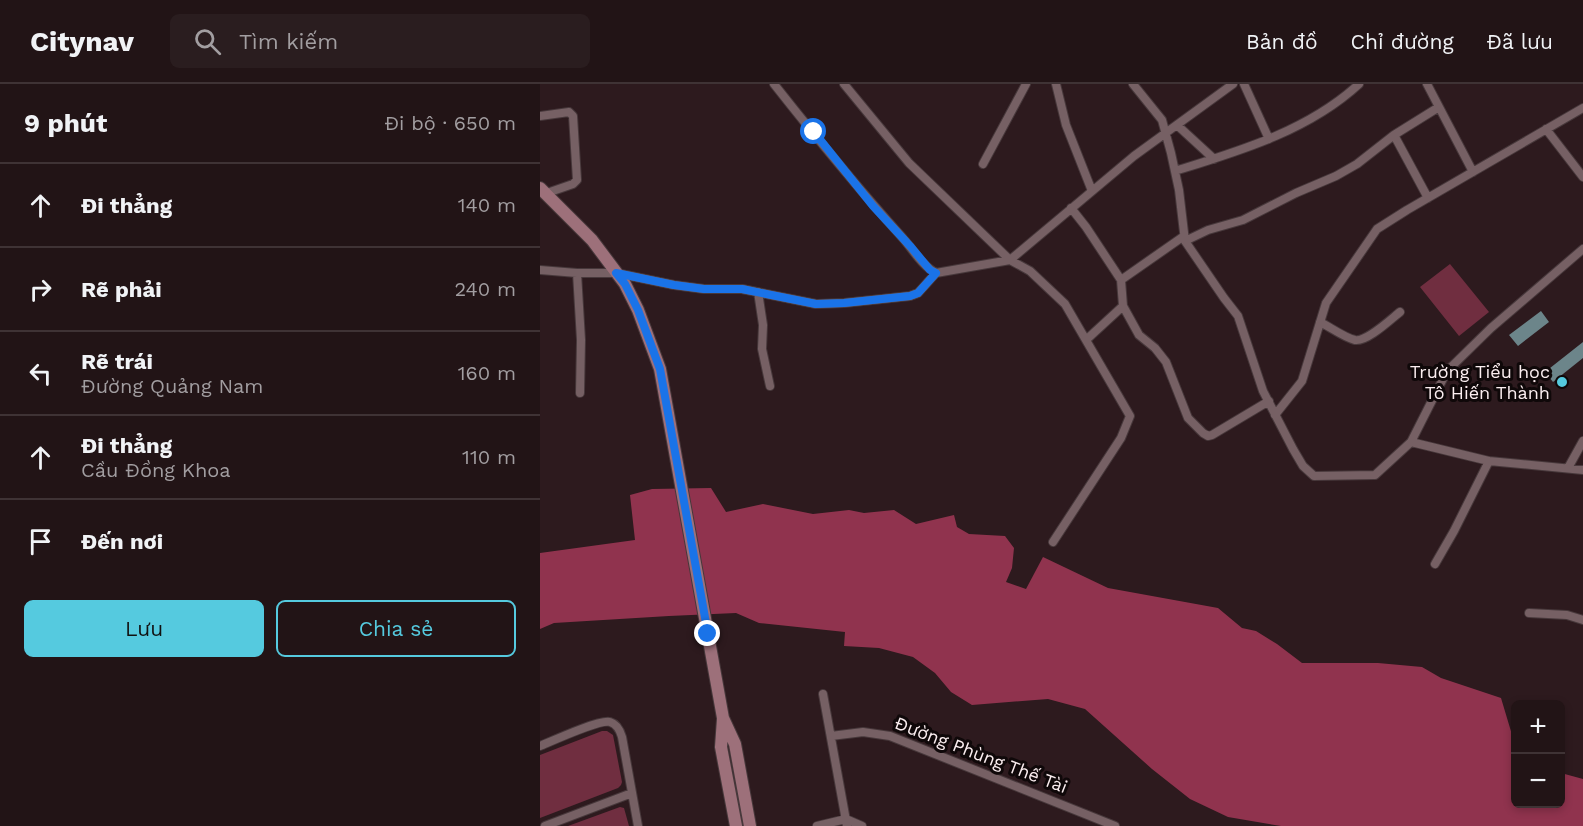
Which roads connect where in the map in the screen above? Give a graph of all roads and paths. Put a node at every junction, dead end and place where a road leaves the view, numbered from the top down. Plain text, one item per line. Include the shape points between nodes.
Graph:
1 (774, 84) edge
2 (844, 84) edge
3 (1026, 84) edge
4 (1056, 84) edge
5 (1133, 84) edge
6 (1233, 84) edge
7 (1244, 84) edge
8 (1359, 84) edge
9 (1427, 84) edge
10 (1439, 107) junction
11 (1583, 108) edge
12 (540, 116) edge
13 (1176, 125) junction
14 (1546, 129) junction
15 (1166, 133) junction
16 (1394, 135) junction
17 (1269, 139) junction
18 (1214, 159) junction
19 (983, 164) dead end
20 (1175, 171) junction
21 (1473, 172) junction
22 (1583, 177) edge
23 (543, 190) edge
24 (1092, 191) junction
25 (1428, 198) junction
26 (1071, 208) junction
27 (1184, 238) junction
28 (1583, 249) edge
29 (1010, 260) junction
30 (540, 270) edge
31 (577, 273) junction
32 (616, 273) junction
33 (936, 273) junction
34 (1121, 280) junction
35 (758, 292) junction
36 (1123, 306) junction
37 (1401, 312) dead end
38 (1320, 322) junction
39 (1086, 340) junction
40 (770, 386) dead end
41 (580, 393) dead end
42 (1269, 401) junction
43 (1275, 415) junction
44 (1583, 441) edge
45 (1411, 442) junction
46 (1489, 460) junction
47 (1568, 468) junction
48 (1583, 470) edge
49 (1053, 542) dead end
50 (1435, 564) dead end
51 (1529, 613) dead end
52 (1583, 620) edge
53 (823, 694) dead end
54 (723, 718) junction
55 (831, 736) junction
56 (540, 746) edge
57 (632, 792) junction
58 (846, 823) edge
59 (544, 826) edge
60 (638, 826) edge
61 (736, 826) edge
62 (750, 826) edge
63 (817, 826) edge
64 (862, 826) edge
65 (1115, 826) edge

1 - 33 street via 873,206
2 - 29 street via 909,163
3 - 19 street
4 - 24 street via 1066,125
5 - 15 street via 1162,120
6 - 13 street
7 - 17 street
8 - 17 street via 1328,109
9 - 10 street
10 - 16 street
10 - 21 street
11 - 14 street
12 - 23 street via 569,112 573,116 577,180
13 - 15 street
13 - 18 street
14 - 21 street
14 - 22 street
15 - 20 street
15 - 24 street
16 - 25 street
16 - 27 street via 1335,176 1243,220
17 - 18 street
18 - 20 street
20 - 27 street
21 - 25 street
23 - 32 main road via 592,240
24 - 26 street
25 - 38 street via 1377,229 1326,303
26 - 29 street
26 - 34 street
27 - 34 street
27 - 42 street via 1238,316
28 - 45 street via 1491,328 1448,371
29 - 33 street
29 - 39 street via 1030,271 1065,304
30 - 31 street
31 - 32 street
31 - 41 street
32 - 35 street via 674,285
32 - 54 main road via 638,310 660,369
33 - 35 street via 918,293 910,296 816,304
34 - 36 street
35 - 40 street via 762,349
36 - 39 street
36 - 42 street via 1139,334 1166,362 1188,418 1206,435
37 - 38 street via 1360,340
38 - 43 street via 1302,381
39 - 49 street via 1130,416 1121,438
42 - 43 street
43 - 45 street via 1303,466 1314,476 1375,475
44 - 47 street
45 - 46 street
46 - 47 street
46 - 50 street
47 - 48 street
51 - 52 street
53 - 55 street
54 - 61 main road via 721,747
54 - 62 main road via 735,744
55 - 58 street
55 - 65 street, Đường Phùng Thế Tài via 863,732 890,736
56 - 57 street via 598,723 613,724 622,737
57 - 59 street
57 - 60 street
58 - 63 street
58 - 64 street

